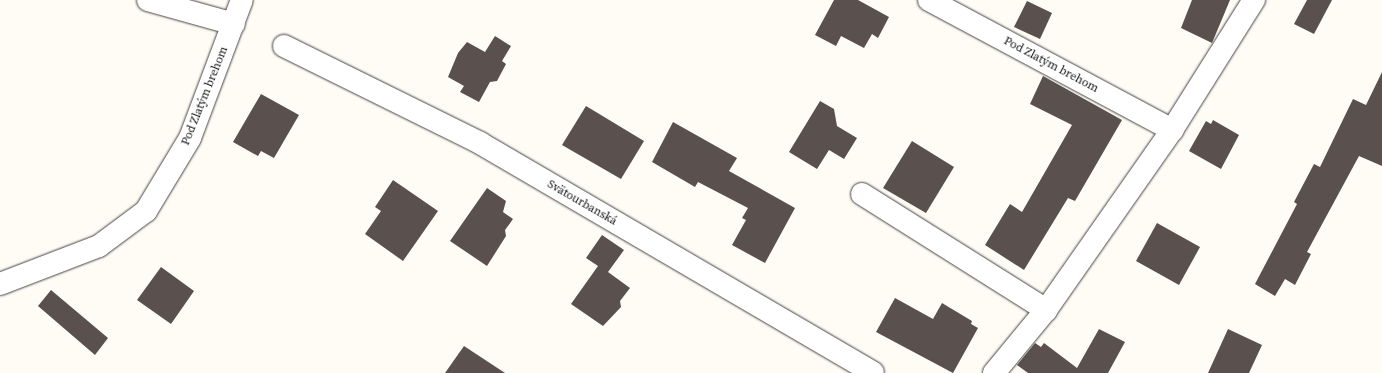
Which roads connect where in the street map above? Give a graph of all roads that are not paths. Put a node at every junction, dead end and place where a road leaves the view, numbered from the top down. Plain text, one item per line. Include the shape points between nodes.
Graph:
1 (148, 0) edge
2 (242, 0) edge
3 (929, 0) edge
4 (1254, 0) edge
5 (234, 24) junction
6 (284, 46) dead end
7 (1172, 130) junction
8 (862, 194) dead end
9 (0, 284) edge
10 (1046, 310) junction
11 (873, 373) edge
12 (994, 373) edge

1 - 5 street
2 - 5 street, Pod Zlatým brehom
3 - 7 street, Pod Zlatým brehom
4 - 7 street
5 - 9 street, Pod Zlatým brehom via 190,138 146,211 99,246
6 - 11 street, Svätourbanská via 480,143
7 - 10 street
8 - 10 street
10 - 12 street

